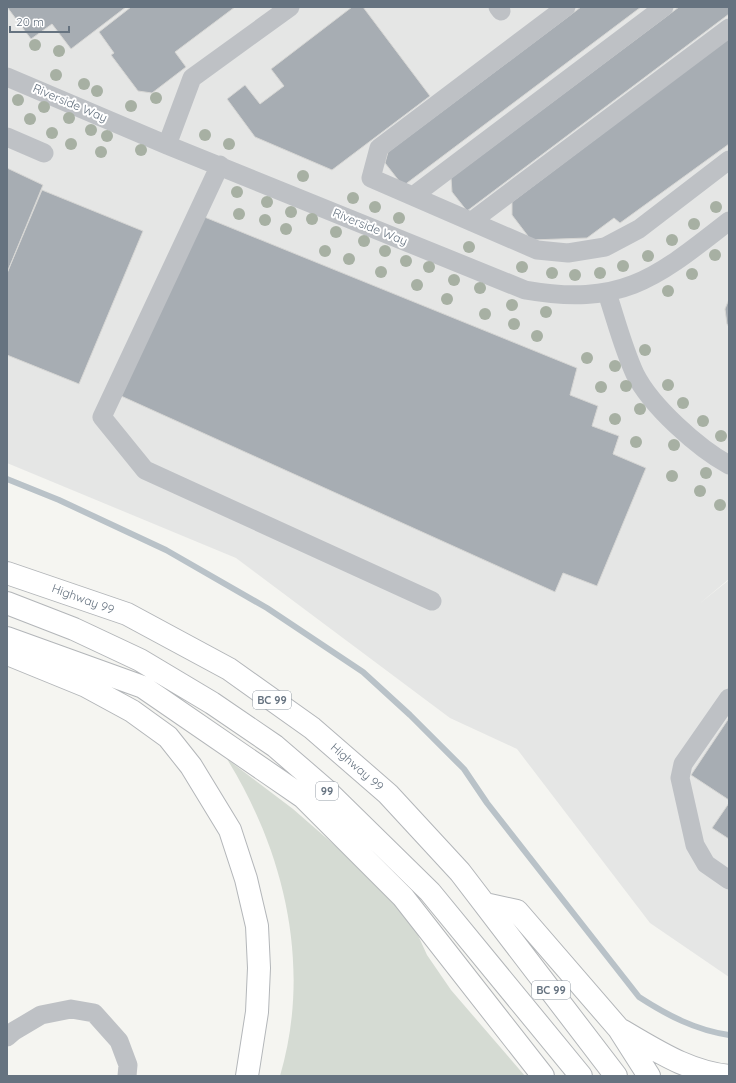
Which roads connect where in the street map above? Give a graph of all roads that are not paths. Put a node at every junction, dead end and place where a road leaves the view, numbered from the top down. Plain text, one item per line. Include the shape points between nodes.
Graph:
1 (290, 7) edge
2 (566, 7) edge
3 (664, 7) edge
4 (729, 28) edge
5 (7, 76) edge
6 (7, 137) edge
7 (167, 144) junction
8 (44, 153) dead end
9 (729, 160) edge
10 (220, 165) junction
11 (413, 196) junction
12 (472, 221) junction
13 (729, 221) edge
14 (607, 293) junction
15 (729, 465) edge
16 (7, 573) edge
17 (432, 601) dead end
18 (7, 603) edge
19 (7, 638) edge
20 (7, 651) edge
21 (729, 698) edge
22 (729, 880) edge
23 (485, 904) junction
24 (619, 1029) junction
25 (7, 1037) edge
26 (578, 1074) edge
27 (127, 1076) edge
28 (247, 1076) edge
29 (543, 1076) edge
30 (616, 1076) edge
31 (649, 1076) edge
32 (729, 1076) edge

1 - 7 street via 192,78
2 - 11 street via 379,148 371,178
3 - 11 street
4 - 12 street
5 - 7 street, Riverside Way
6 - 8 street
7 - 10 street, Riverside Way
9 - 12 street via 639,229 605,247 568,253 537,250
10 - 14 street, Riverside Way via 526,290 549,294
10 - 17 street via 102,417 145,470
11 - 12 street
13 - 14 street, Riverside Way via 655,275 631,287
14 - 15 street via 636,375 653,399 675,423 710,453
16 - 23 highway, Highway 99 / BC 99 via 127,614 229,669 312,728 388,794 460,872
18 - 26 highway, 99 via 74,629 140,660 212,703 275,746 326,790 430,892
19 - 29 highway via 143,687 303,797 403,897
20 - 28 highway via 10,655 86,686 132,711 168,737 191,766 230,830 246,879 257,926 257,1012
21 - 22 street via 683,764 680,778 695,845 706,864
23 - 24 highway via 517,911
23 - 30 highway, Highway 99 / BC 99
24 - 31 highway
24 - 32 highway via 682,1065
25 - 27 street via 41,1016 71,1009 94,1013 119,1040 128,1065

